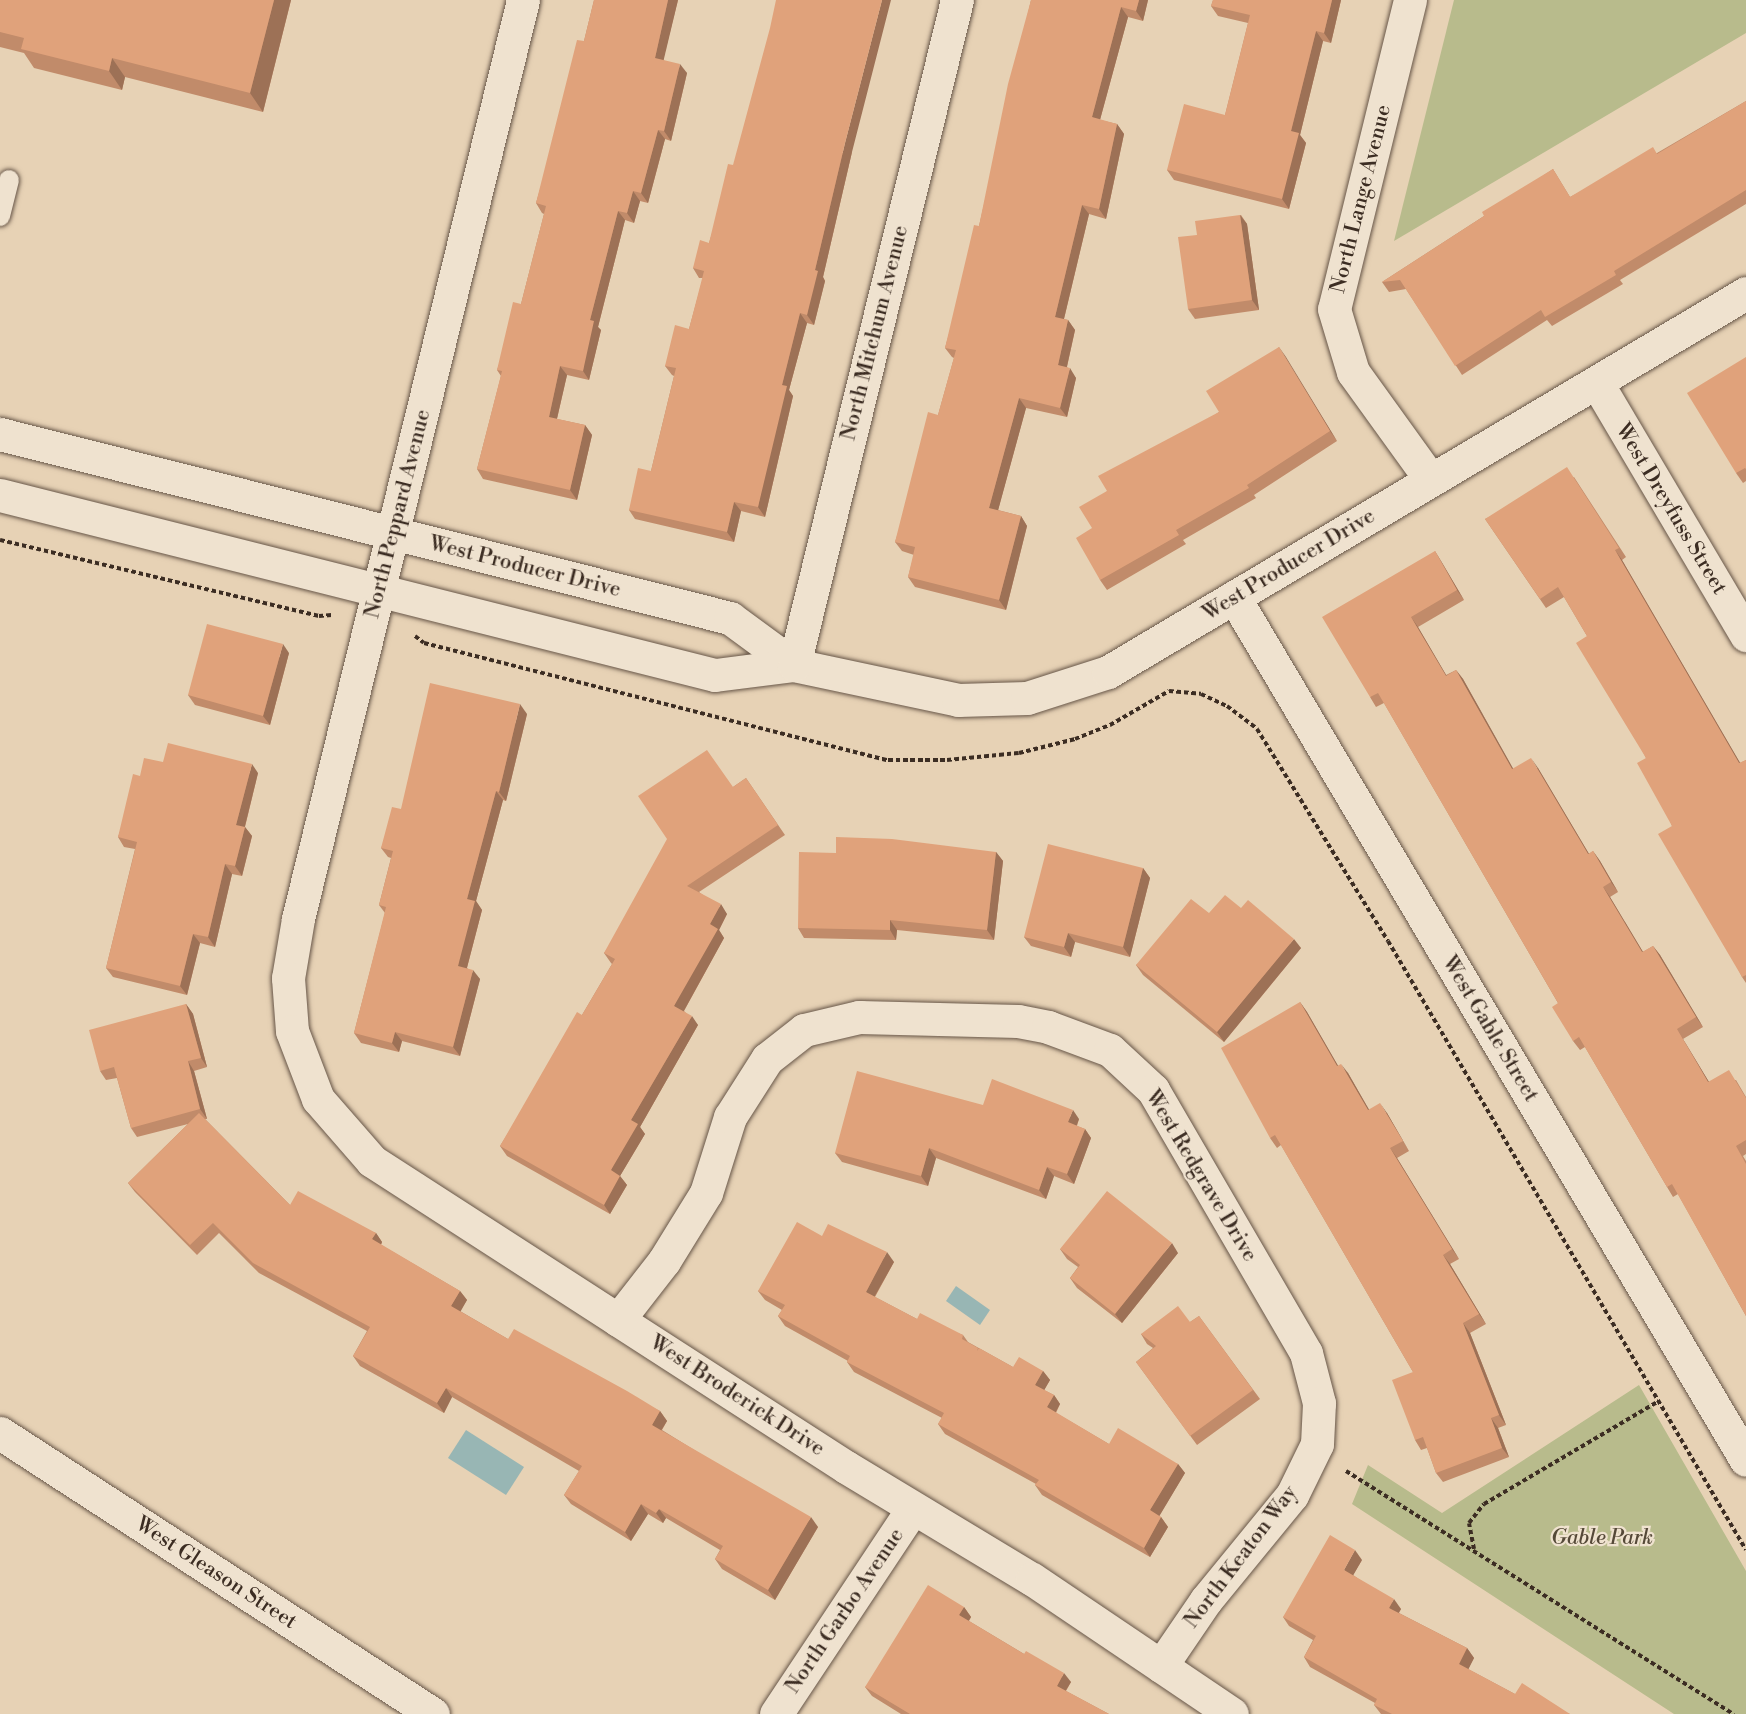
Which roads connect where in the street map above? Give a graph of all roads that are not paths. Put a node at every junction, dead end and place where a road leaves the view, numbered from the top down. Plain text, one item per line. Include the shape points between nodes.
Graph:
1 (523, 0) edge
2 (957, 0) edge
3 (1410, 0) edge
4 (9, 180) dead end
5 (0, 216) edge
6 (1746, 293) edge
7 (1597, 383) junction
8 (0, 434) edge
9 (1431, 480) junction
10 (0, 495) edge
11 (393, 534) junction
12 (379, 592) junction
13 (1234, 597) junction
14 (1746, 635) edge
15 (794, 665) junction
16 (292, 1031) joint
17 (618, 1320) junction
18 (0, 1433) edge
19 (1317, 1444) joint
20 (1746, 1460) edge
21 (914, 1508) junction
22 (1161, 1666) junction
23 (433, 1714) edge
24 (776, 1714) edge
25 (1232, 1714) edge

1 - 11 street, North Peppard Avenue
2 - 15 street, North Mitchum Avenue
3 - 9 street, North Lange Avenue via 1334,309 1353,372
4 - 5 lane
6 - 7 street, West Producer Drive
7 - 9 street, West Producer Drive
7 - 14 street, West Dreyfuss Street
8 - 11 street, West Producer Drive
9 - 13 street, West Producer Drive
10 - 12 street, West Producer Drive
11 - 12 street, North Peppard Avenue
11 - 15 street, West Producer Drive via 730,618
12 - 15 street, West Producer Drive via 715,675
12 - 16 street, North Peppard Avenue via 298,919 288,978
13 - 15 street, West Producer Drive via 1108,672 1027,698 958,700
13 - 20 street, West Gable Street
16 - 17 street, West Broderick Drive via 318,1099 372,1161
17 - 19 street, West Redgrave Drive via 664,1261 706,1193 730,1117 767,1059 804,1030 859,1017 1018,1021 1048,1027 1110,1050 1153,1090 1306,1353 1319,1403
17 - 21 street, West Broderick Drive
18 - 23 street, West Gleason Street
19 - 22 street, North Keaton Way via 1292,1495 1206,1600
21 - 22 street, West Broderick Drive
21 - 24 street, North Garbo Avenue
22 - 25 street, West Broderick Drive

